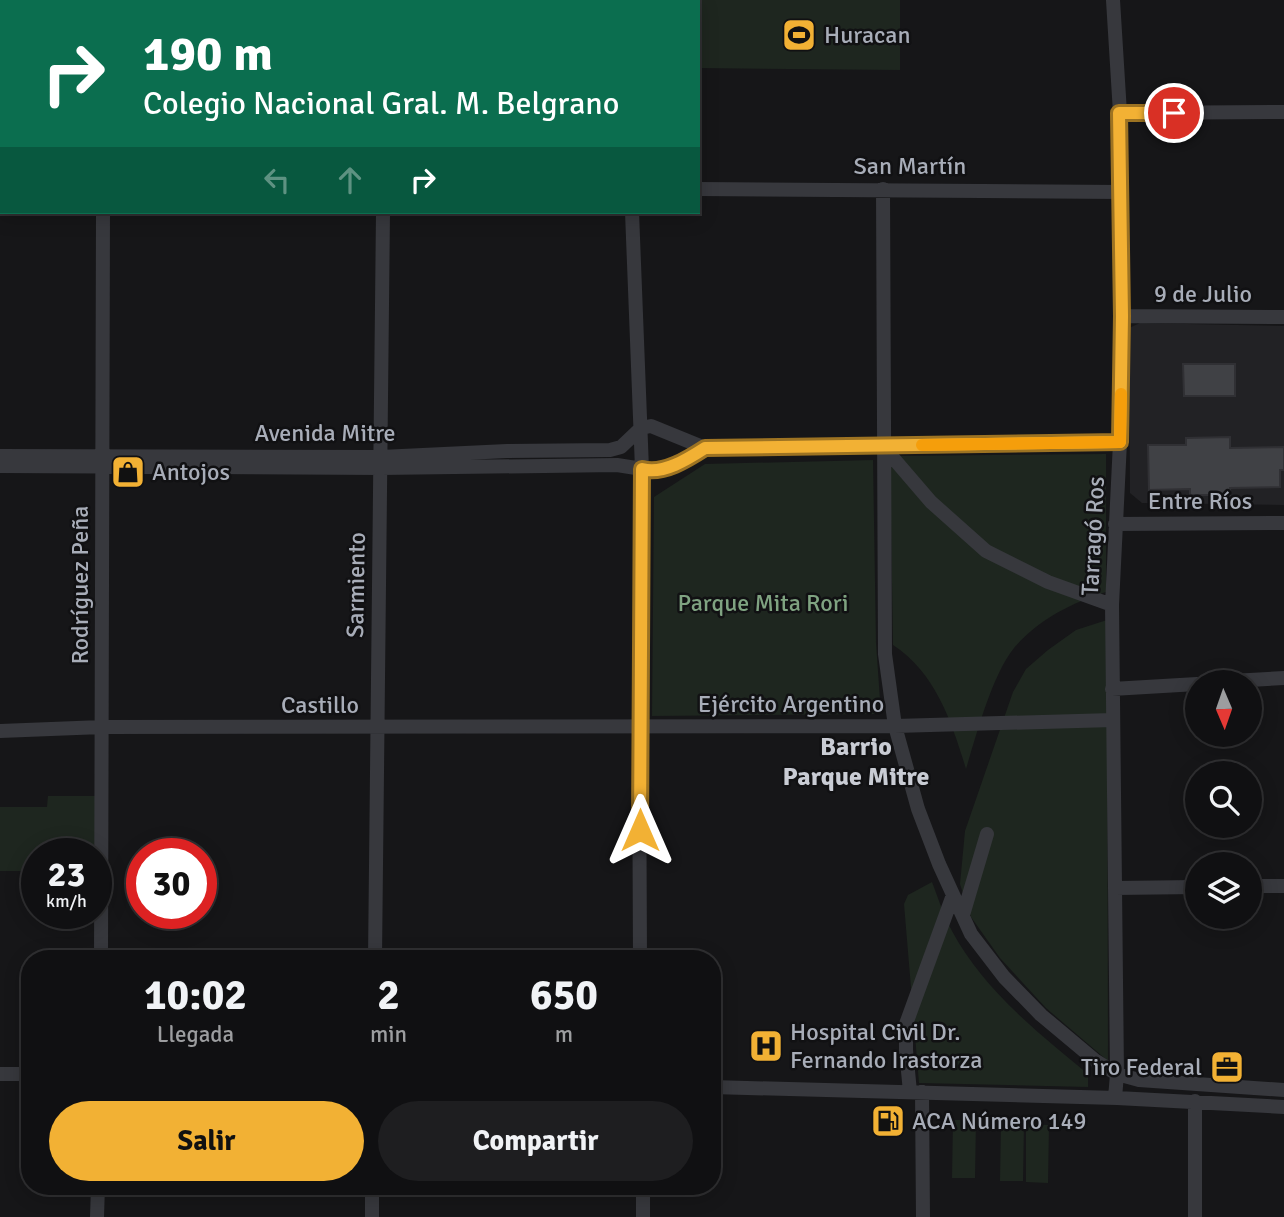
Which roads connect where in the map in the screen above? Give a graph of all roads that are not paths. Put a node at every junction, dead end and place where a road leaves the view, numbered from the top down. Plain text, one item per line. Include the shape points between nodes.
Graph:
1 (1113, 0) edge
2 (1284, 112) edge
3 (1119, 113) junction
4 (883, 188) junction
5 (700, 189) edge
6 (1121, 192) junction
7 (103, 214) edge
8 (383, 214) edge
9 (632, 214) edge
10 (1122, 316) junction
11 (1284, 317) edge
12 (641, 428) junction
13 (1120, 442) junction
14 (882, 445) junction
15 (705, 448) junction
16 (0, 456) edge
17 (103, 461) junction
18 (381, 462) junction
19 (0, 466) edge
20 (642, 469) junction
21 (1284, 523) edge
22 (1115, 524) junction
23 (1112, 605) junction
24 (1284, 678) edge
25 (1262, 679) edge
26 (1185, 685) edge
27 (1112, 689) junction
28 (1113, 720) junction
29 (895, 726) junction
30 (102, 727) junction
31 (639, 727) junction
32 (377, 728) junction
33 (0, 731) edge
34 (987, 834) dead end
35 (1262, 886) edge
36 (1284, 886) edge
37 (1185, 887) edge
38 (1115, 888) junction
39 (953, 894) junction
40 (963, 915) junction
41 (101, 950) edge
42 (375, 950) edge
43 (640, 950) edge
44 (0, 1074) edge
45 (21, 1074) edge
46 (1117, 1074) junction
47 (721, 1087) edge
48 (1284, 1090) edge
49 (916, 1092) junction
50 (1115, 1098) junction
51 (1195, 1101) junction
52 (1284, 1107) edge
53 (98, 1195) edge
54 (372, 1195) edge
55 (643, 1195) edge
56 (97, 1217) edge
57 (372, 1217) edge
58 (643, 1217) edge
59 (923, 1217) edge
60 (1195, 1217) edge

1 - 3 street, Tarragó Ros
2 - 3 street
3 - 6 street, Tarragó Ros
4 - 5 street, San Martín
4 - 6 street, San Martín
4 - 14 street
6 - 10 street, Tarragó Ros
7 - 17 street, Rodríguez Peña
8 - 18 street, Sarmiento
9 - 12 street
10 - 11 street, 9 de Julio
10 - 13 street, Tarragó Ros
12 - 15 street via 651,426
12 - 18 street, Avenida Mitre via 621,447 610,450 507,451
12 - 20 street
13 - 14 street
13 - 22 street, Tarragó Ros
14 - 15 street
14 - 23 street via 931,502 986,551 1048,582
14 - 29 street via 885,654
15 - 20 street, Avenida Mitre via 655,471
16 - 17 street, Avenida Mitre
17 - 18 street, Avenida Mitre
17 - 19 street, Avenida Mitre
17 - 30 street, Rodríguez Peña
18 - 20 street, Avenida Mitre
18 - 32 street, Sarmiento
20 - 31 street
21 - 22 street, Entre Ríos
22 - 23 street, Tarragó Ros
23 - 27 street, Tarragó Ros
24 - 25 street
26 - 27 street
27 - 28 street, Tarragó Ros
28 - 29 street
28 - 38 street, Tarragó Ros
29 - 31 street, Ejército Argentino
29 - 39 street, Ejército Argentino via 918,808
30 - 32 street, Castillo
30 - 33 street, Castillo
30 - 41 street, Rodríguez Peña
31 - 32 street, Castillo
31 - 43 street
32 - 42 street, Sarmiento
34 - 40 street
35 - 36 street
37 - 38 street
38 - 46 street, Tarragó Ros
39 - 40 street, Ejército Argentino
39 - 49 street via 906,1024 905,1050
40 - 46 street, Ejército Argentino via 971,934 1004,977 1041,1015
44 - 45 street
46 - 48 street via 1139,1080
46 - 50 street, Tarragó Ros
47 - 49 street
49 - 50 street
49 - 59 street
50 - 51 street
51 - 52 street
51 - 60 street
53 - 56 street
54 - 57 street
55 - 58 street

